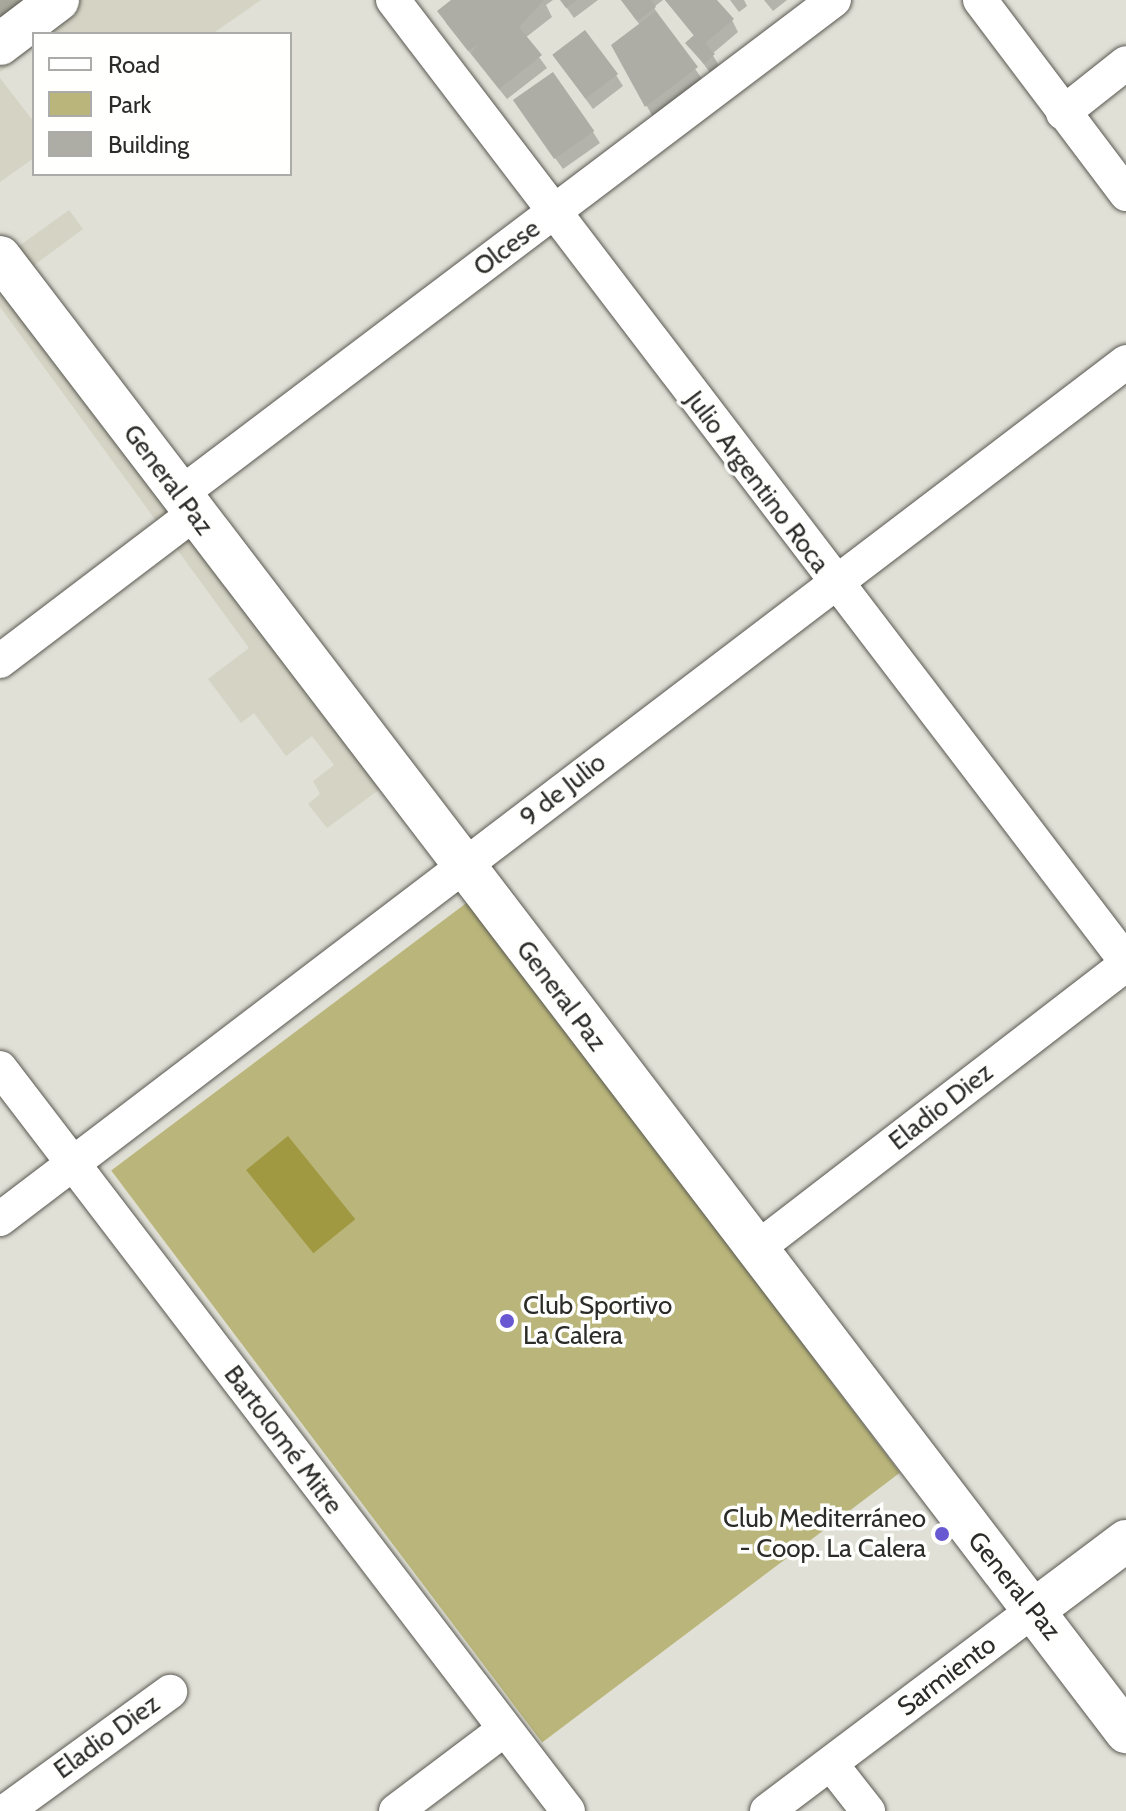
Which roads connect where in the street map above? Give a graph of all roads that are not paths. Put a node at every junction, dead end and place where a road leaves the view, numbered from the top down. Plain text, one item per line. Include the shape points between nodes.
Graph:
1 (58, 0) edge
2 (393, 0) edge
3 (834, 0) edge
4 (980, 0) edge
5 (0, 44) edge
6 (1126, 63) edge
7 (1063, 113) junction
8 (1126, 194) edge
9 (554, 213) junction
10 (0, 257) edge
11 (1126, 362) edge
12 (187, 505) junction
13 (835, 585) junction
14 (0, 661) edge
15 (463, 868) junction
16 (1126, 962) edge
17 (0, 1068) edge
18 (73, 1165) junction
19 (0, 1219) edge
20 (755, 1250) junction
21 (1126, 1541) edge
22 (1034, 1610) junction
23 (170, 1692) dead end
24 (505, 1729) junction
25 (1126, 1732) edge
26 (831, 1764) junction
27 (6, 1811) edge
28 (396, 1811) edge
29 (568, 1811) edge
30 (767, 1811) edge
31 (868, 1811) edge

1 - 5 street
2 - 9 street, Julio Argentino Roca
3 - 9 street, Olcese
4 - 7 street
6 - 7 street
7 - 8 street
9 - 12 street, Olcese
9 - 13 street, Julio Argentino Roca
10 - 12 street, General Paz
11 - 13 street, 9 de Julio
12 - 14 street, Olcese
12 - 15 street, General Paz
13 - 15 street, 9 de Julio
13 - 16 street, Julio Argentino Roca
15 - 18 street, 9 de Julio
15 - 20 street, General Paz
16 - 20 street, Eladio Diez
17 - 18 street, Bartolomé Mitre
18 - 19 street, 9 de Julio
18 - 24 street, Bartolomé Mitre
20 - 22 street, General Paz
21 - 22 street, Sarmiento
22 - 25 street, General Paz
22 - 26 street, Sarmiento
23 - 27 street, Eladio Diez
24 - 28 street
24 - 29 street, Bartolomé Mitre
26 - 30 street, Sarmiento
26 - 31 street

